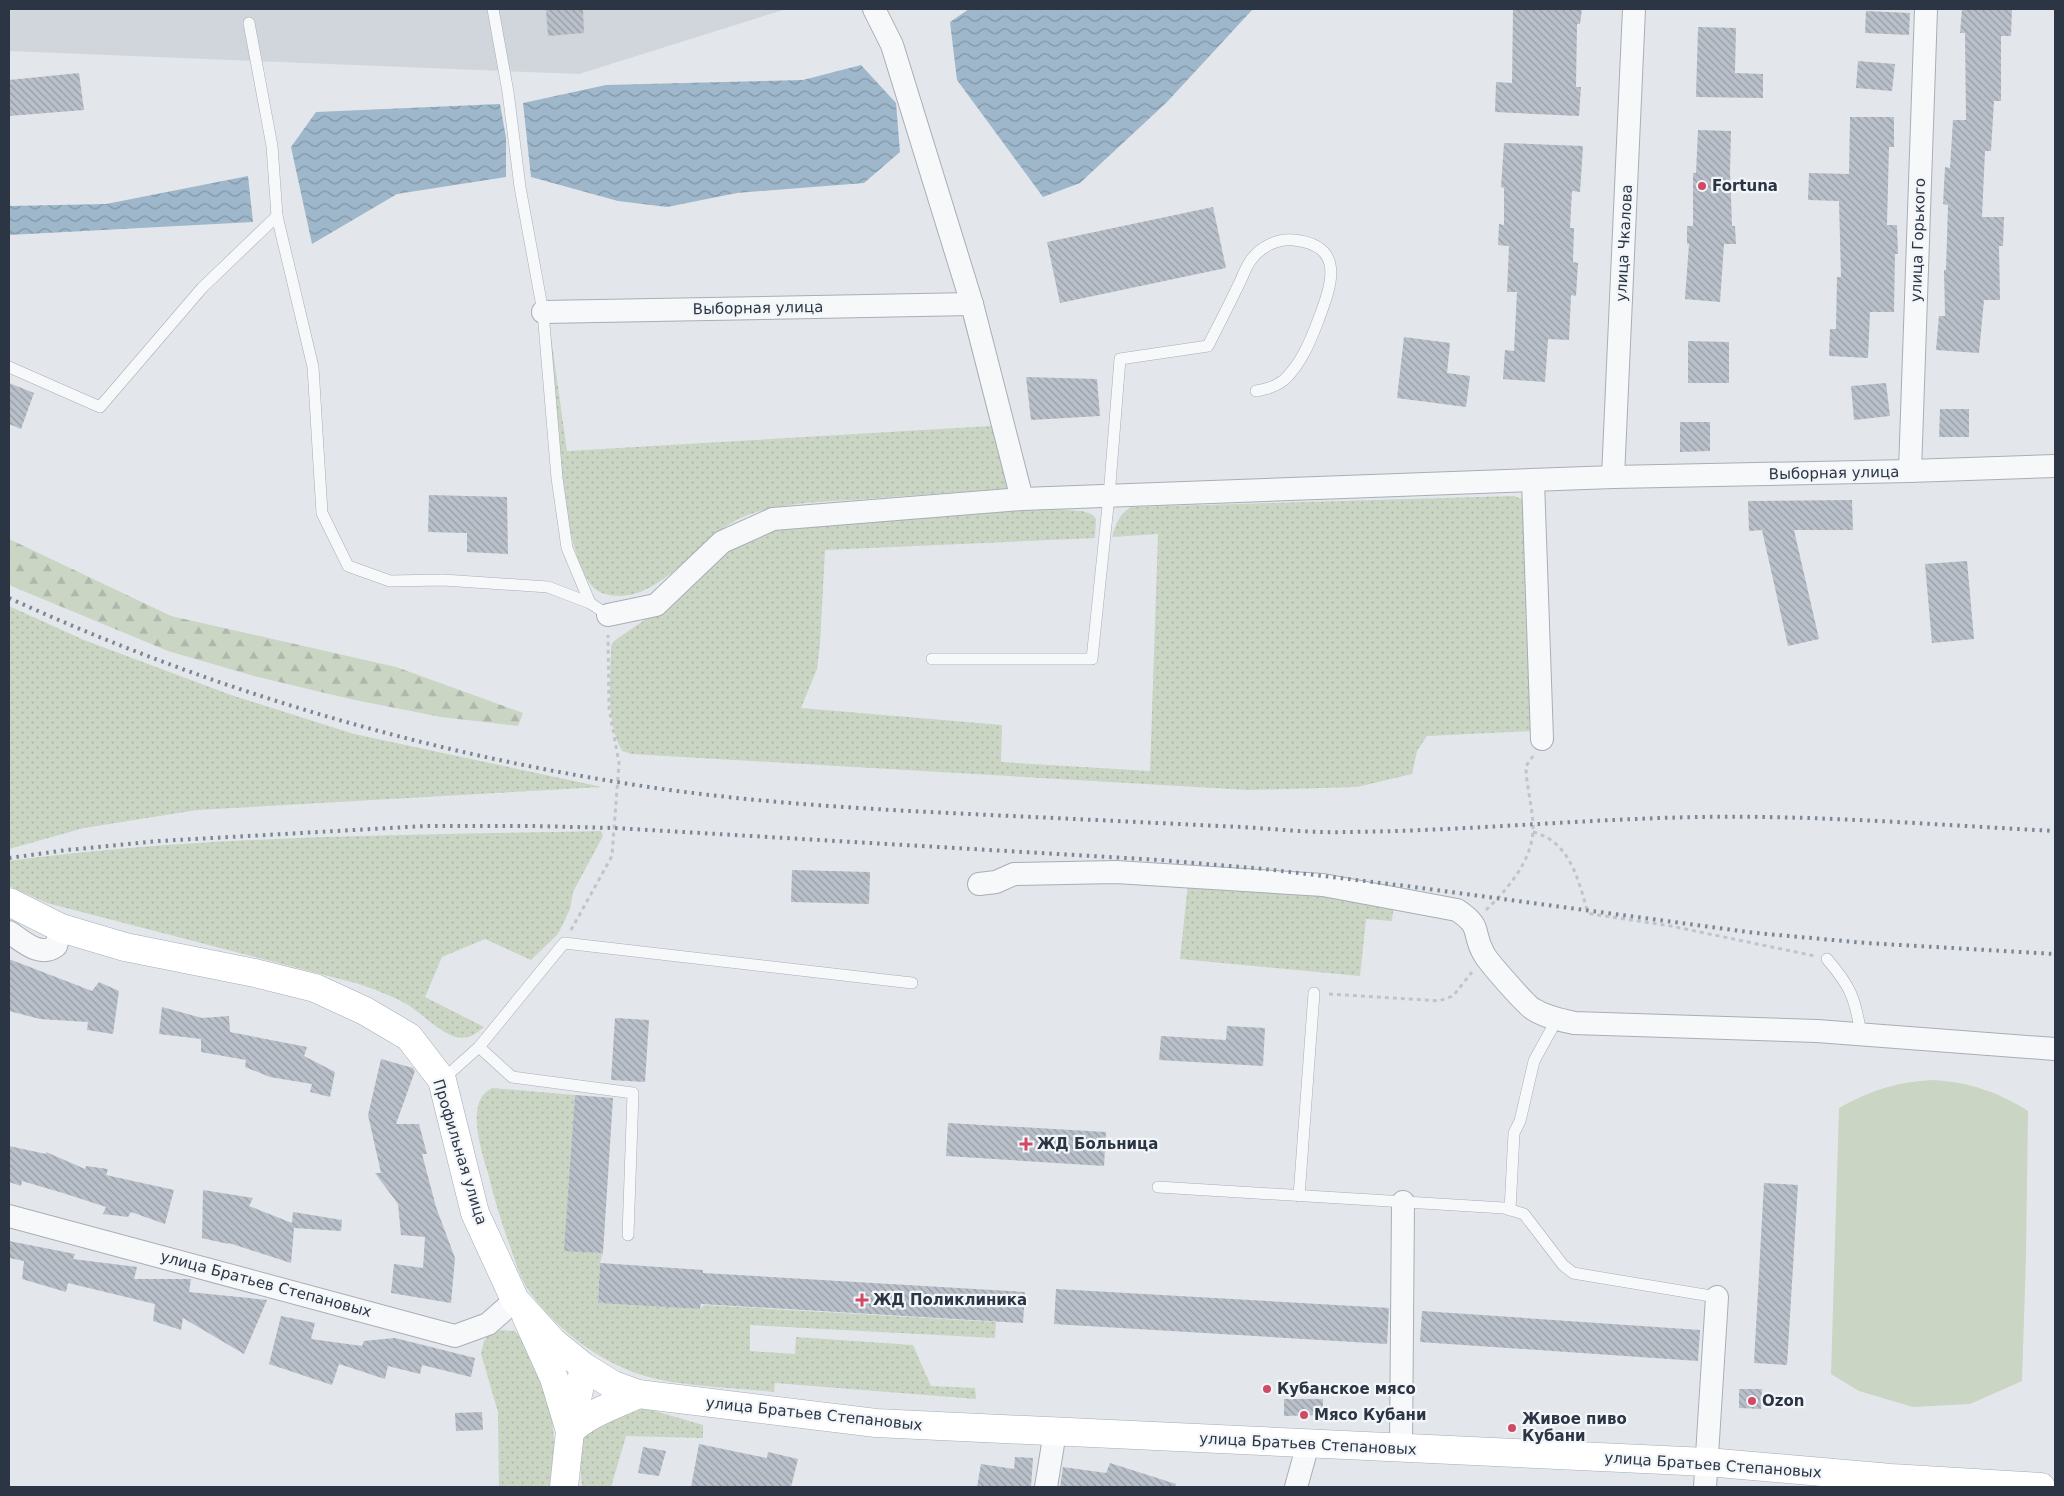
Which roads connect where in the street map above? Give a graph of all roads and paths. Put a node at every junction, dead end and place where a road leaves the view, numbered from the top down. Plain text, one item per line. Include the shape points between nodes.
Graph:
1 (492, 9) edge
2 (874, 9) edge
3 (1634, 9) edge
4 (1926, 9) edge
5 (249, 23) dead end
6 (277, 216) junction
7 (972, 304) junction
8 (543, 312) junction
9 (9, 367) edge
10 (1256, 391) dead end
11 (2055, 466) edge
12 (1910, 471) junction
13 (1613, 477) junction
14 (1533, 481) junction
15 (1109, 496) junction
16 (1022, 499) junction
17 (599, 609) junction
18 (932, 659) dead end
19 (1542, 739) joint
20 (1533, 832) junction
21 (979, 884) dead end
22 (9, 902) edge
23 (1473, 922) junction
24 (61, 928) junction
25 (9, 932) edge
26 (564, 943) junction
27 (1484, 955) junction
28 (1827, 959) joint
29 (912, 983) dead end
30 (1314, 993) joint
31 (1557, 1019) junction
32 (1861, 1034) junction
33 (479, 1047) junction
34 (2055, 1050) edge
35 (442, 1080) junction
36 (1158, 1187) dead end
37 (1299, 1196) junction
38 (1403, 1202) junction
39 (1510, 1210) junction
40 (9, 1216) edge
41 (628, 1235) dead end
42 (1717, 1296) joint
43 (519, 1305) junction
44 (584, 1367) junction
45 (638, 1394) junction
46 (570, 1431) junction
47 (1055, 1432) junction
48 (1308, 1444) junction
49 (1401, 1448) junction
50 (1706, 1475) edge
51 (1890, 1483) edge
52 (564, 1487) edge
53 (1046, 1487) edge
54 (1296, 1487) edge
55 (2040, 1487) edge

1 - 8 lane
2 - 7 street via 892,45
3 - 13 street, улица Чкалова
4 - 12 street, улица Горького
5 - 6 lane via 272,146
6 - 9 lane via 202,288 100,407
6 - 17 lane via 313,367 322,513 348,566 390,581 443,580 548,587
7 - 8 street, Выборная улица
7 - 16 street
8 - 17 lane via 557,478 567,548
10 - 15 lane via 1273,387 1295,366 1307,348 1330,288 1328,260 1321,248 1310,242 1290,239 1273,242 1251,260 1208,346 1120,359
11 - 12 street, Выборная улица
12 - 13 street, Выборная улица
13 - 14 street, Выборная улица
14 - 15 street, Выборная улица
14 - 19 street
15 - 16 street, Выборная улица
15 - 18 lane via 1092,659
16 - 17 street, Выборная улица via 773,519 722,542 656,605
17 - 26 path via 609,708 619,764 612,856
19 - 20 path via 1526,766
20 - 23 path via 1527,854 1506,891
20 - 28 path via 1551,839 1568,856 1591,914 1670,926
21 - 23 street via 996,882 1011,874 1116,872 1323,884 1451,908
22 - 24 main road, Профильная улица
23 - 27 street
24 - 25 street via 56,946 48,950 37,950
24 - 35 main road, Профильная улица via 125,947 315,988 365,1011 409,1037
26 - 29 lane
26 - 33 lane
27 - 30 path via 1447,1000
27 - 31 street via 1530,1007
28 - 32 lane via 1853,997
30 - 37 lane
31 - 32 street via 1574,1023
31 - 39 lane via 1534,1061 1523,1112 1514,1132
32 - 34 street
33 - 35 lane
33 - 41 lane via 512,1077 633,1093
35 - 43 main road, Профильная улица via 475,1213
36 - 37 lane
37 - 38 lane
38 - 39 lane
38 - 49 street
39 - 42 lane via 1524,1214 1572,1274
40 - 43 street, улица Братьев Степановых via 455,1336 488,1324
42 - 50 street
43 - 44 main road, Профильная улица via 552,1341
43 - 46 main road via 549,1366
44 - 45 main road, улица Братьев Степановых via 613,1385
44 - 46 main road
45 - 46 main road via 582,1420
45 - 47 main road, улица Братьев Степановых via 876,1423
46 - 52 main road
47 - 48 main road, улица Братьев Степановых
47 - 53 street
48 - 49 main road, улица Братьев Степановых
48 - 54 street
49 - 50 main road, улица Братьев Степановых
50 - 51 main road, улица Братьев Степановых
51 - 55 main road, улица Братьев Степановых

